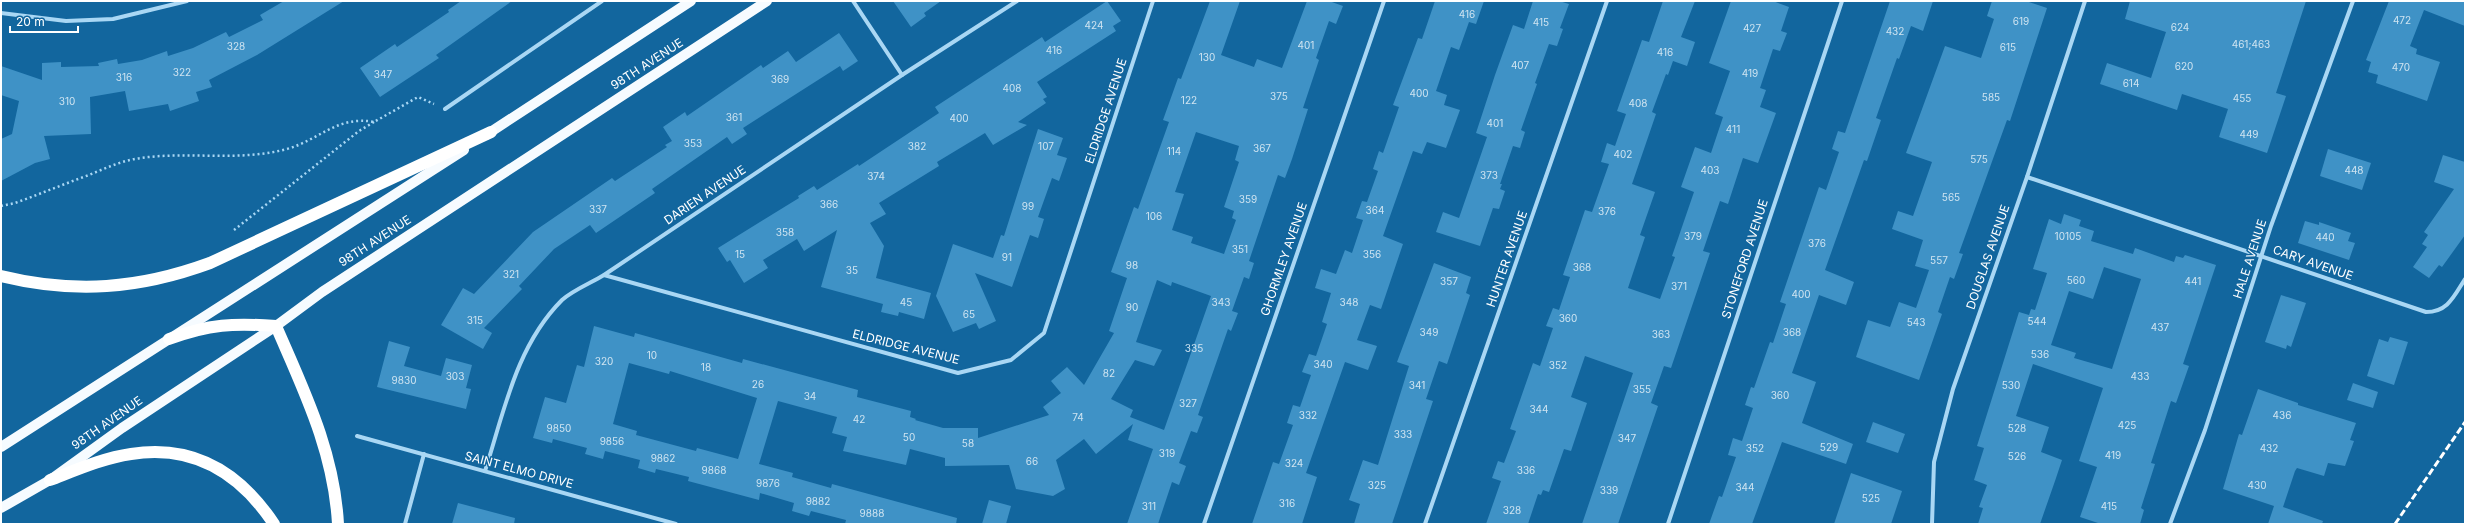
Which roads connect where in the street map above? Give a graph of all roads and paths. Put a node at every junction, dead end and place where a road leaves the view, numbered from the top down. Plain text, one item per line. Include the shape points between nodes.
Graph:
1 (187, 1) edge
2 (602, 1) edge
3 (691, 1) edge
4 (767, 1) edge
5 (853, 1) edge
6 (1018, 1) edge
7 (1153, 1) edge
8 (1384, 1) edge
9 (1607, 1) edge
10 (1842, 1) edge
11 (2085, 1) edge
12 (2353, 1) edge
13 (1, 13) edge
14 (902, 75) junction
15 (445, 109) joint
16 (374, 122) junction
17 (491, 132) junction
18 (2027, 177) junction
19 (1, 206) edge
20 (234, 230) dead end
21 (2261, 256) junction
22 (604, 275) junction
23 (1, 276) edge
24 (2465, 279) edge
25 (276, 326) junction
26 (169, 340) junction
27 (357, 436) dead end
28 (1, 447) edge
29 (424, 454) junction
30 (485, 471) junction
31 (50, 480) junction
32 (1, 508) edge
33 (274, 524) edge
34 (338, 524) edge
35 (405, 524) edge
36 (676, 524) edge
37 (1204, 524) edge
38 (1425, 524) edge
39 (1668, 524) edge
40 (1932, 524) edge
41 (2170, 524) edge

1 - 13 street via 113,20 66,20
2 - 15 street
3 - 17 main road
4 - 25 main road, 98TH AVENUE via 322,292
5 - 14 street
6 - 14 street, DARIEN AVENUE
7 - 22 street, ELDRIDGE AVENUE via 1044,333 1011,360 958,373
8 - 37 street, GHORMLEY AVENUE
9 - 38 street, HUNTER AVENUE
10 - 39 street, STONEFORD AVENUE
11 - 18 street, DOUGLAS AVENUE
12 - 21 street, HALE AVENUE
14 - 22 street, DARIEN AVENUE
15 - 16 path via 418,97
16 - 19 path via 360,119 343,122 287,150 258,154 157,156 126,161 15,204
16 - 20 path
17 - 23 highway via 210,263 168,277 111,287 82,288 53,286
17 - 26 main road
18 - 21 street, CARY AVENUE
18 - 40 street, DOUGLAS AVENUE via 1953,389 1934,462
21 - 24 street, CARY AVENUE via 2426,312 2437,312 2448,306
21 - 41 street, HALE AVENUE via 2205,430
22 - 30 street, DARIEN AVENUE via 563,299 534,334 517,369
25 - 26 highway via 212,326 197,328
25 - 31 main road, 98TH AVENUE via 122,428
25 - 34 highway via 317,420 333,482
26 - 28 main road
27 - 29 street, SAINT ELMO DRIVE
29 - 30 street, SAINT ELMO DRIVE
29 - 35 street
30 - 36 street, SAINT ELMO DRIVE
31 - 32 main road, 98TH AVENUE
31 - 33 highway via 103,460 130,454 157,451 187,455 214,466 239,482 259,502

